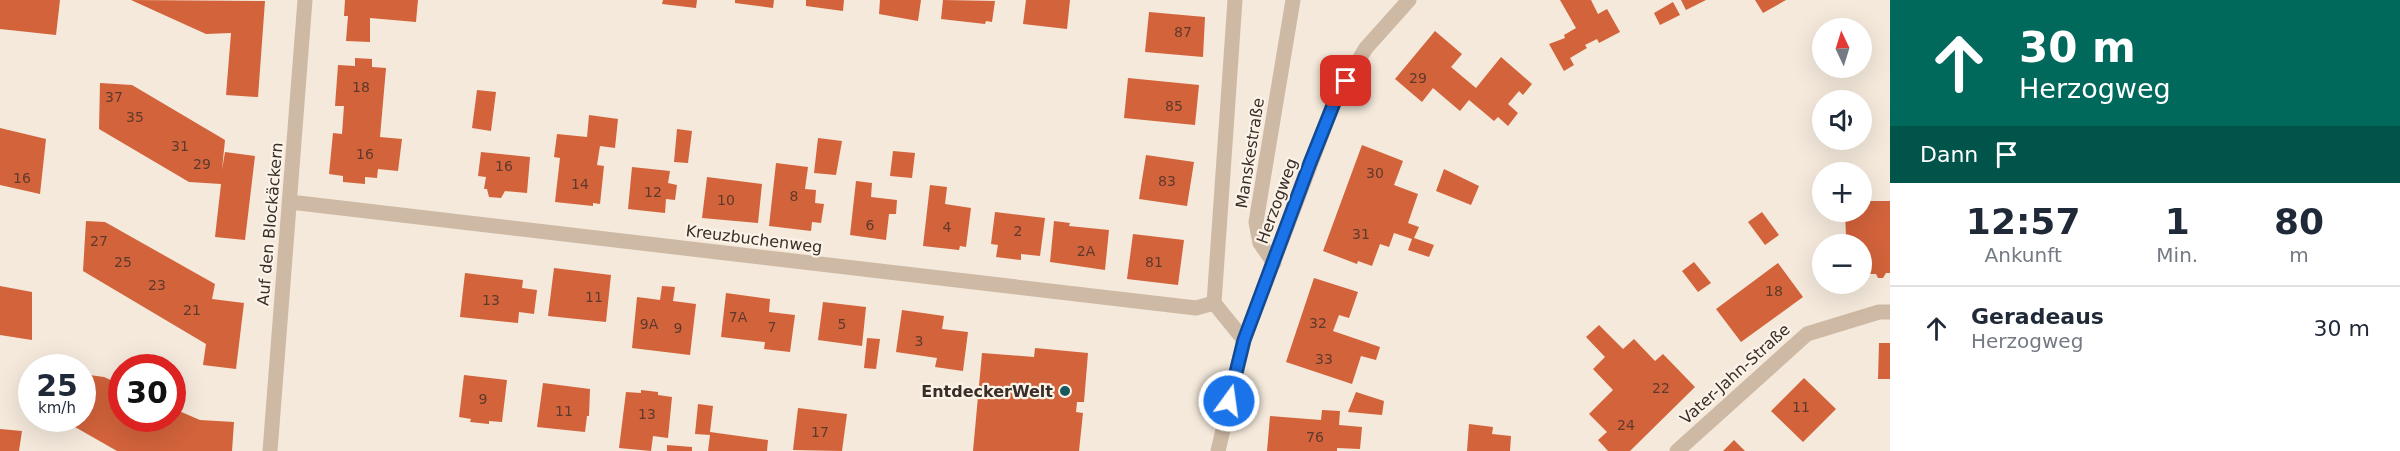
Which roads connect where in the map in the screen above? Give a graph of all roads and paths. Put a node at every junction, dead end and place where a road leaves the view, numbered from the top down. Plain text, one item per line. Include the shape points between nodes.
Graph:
1 (305, 0) edge
2 (1235, 0) edge
3 (1293, 0) edge
4 (1409, 0) edge
5 (290, 202) junction
6 (1274, 263) junction
7 (1214, 303) junction
8 (1890, 312) edge
9 (1244, 340) junction
10 (270, 451) edge
11 (1218, 451) edge
12 (1677, 451) edge

1 - 5 street, Auf den Blockäckern
2 - 7 street, Manskestraße
3 - 6 street, Manskestraße via 1256,222 1260,243
4 - 6 street, Herzogweg via 1366,48 1336,98
5 - 7 street, Kreuzbuchenweg via 1196,308
5 - 10 street, Auf den Blockäckern
6 - 9 street
7 - 9 street
8 - 12 street, Vater-Jahn-Straße via 1807,334
9 - 11 street

